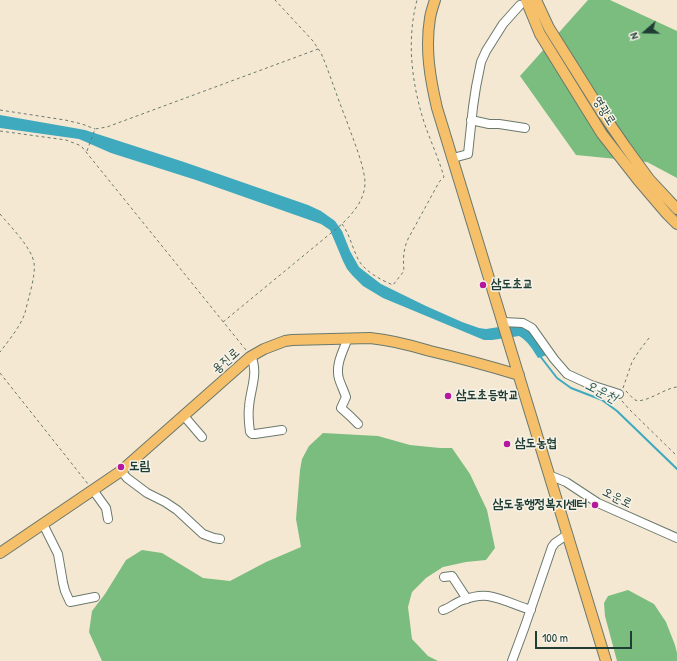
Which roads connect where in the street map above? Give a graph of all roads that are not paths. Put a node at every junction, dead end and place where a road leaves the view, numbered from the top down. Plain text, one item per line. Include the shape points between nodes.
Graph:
1 (435, 0) edge
2 (536, 0) edge
3 (523, 2) edge
4 (471, 120) junction
5 (525, 128) dead end
6 (453, 158) junction
7 (677, 209) edge
8 (677, 224) edge
9 (503, 322) junction
10 (348, 338) junction
11 (251, 356) junction
12 (519, 375) junction
13 (619, 394) road end
14 (184, 416) junction
15 (358, 424) dead end
16 (282, 430) dead end
17 (202, 437) dead end
18 (121, 472) junction
19 (549, 475) junction
20 (93, 490) junction
21 (108, 519) dead end
22 (43, 524) junction
23 (568, 534) junction
24 (677, 538) edge
25 (220, 539) dead end
26 (0, 553) edge
27 (444, 577) dead end
28 (94, 597) dead end
29 (467, 599) junction
30 (443, 610) dead end
31 (531, 610) junction
32 (512, 661) edge
33 (606, 661) edge

1 - 6 main road via 430,17 428,58 437,108
2 - 7 main road, 영광로 via 549,28 603,114 649,179
3 - 4 street via 503,24 486,51 476,87
3 - 8 main road, 영광로 via 602,134
4 - 5 street
4 - 6 street via 468,154
6 - 9 main road
9 - 12 main road
9 - 13 street via 523,323 532,328 567,374
10 - 11 main road, 용진로 via 286,341
10 - 12 main road, 용진로 via 395,342
10 - 15 street via 338,363 339,379 346,397 341,408
11 - 14 main road, 용진로
11 - 16 street via 255,366 248,410 250,432 255,434
12 - 19 main road
14 - 17 street
14 - 18 main road, 용진로
18 - 20 main road, 용진로
18 - 25 street via 147,493 177,510 203,534
19 - 23 main road
19 - 24 street, 오운로 via 566,482 598,503
20 - 21 street via 106,508
20 - 22 main road, 용진로
22 - 26 main road, 용진로
22 - 28 street via 58,554 63,583 70,602
23 - 31 street via 552,547
23 - 33 main road
27 - 29 street via 452,576
29 - 30 street
29 - 31 street via 488,596
31 - 32 street

